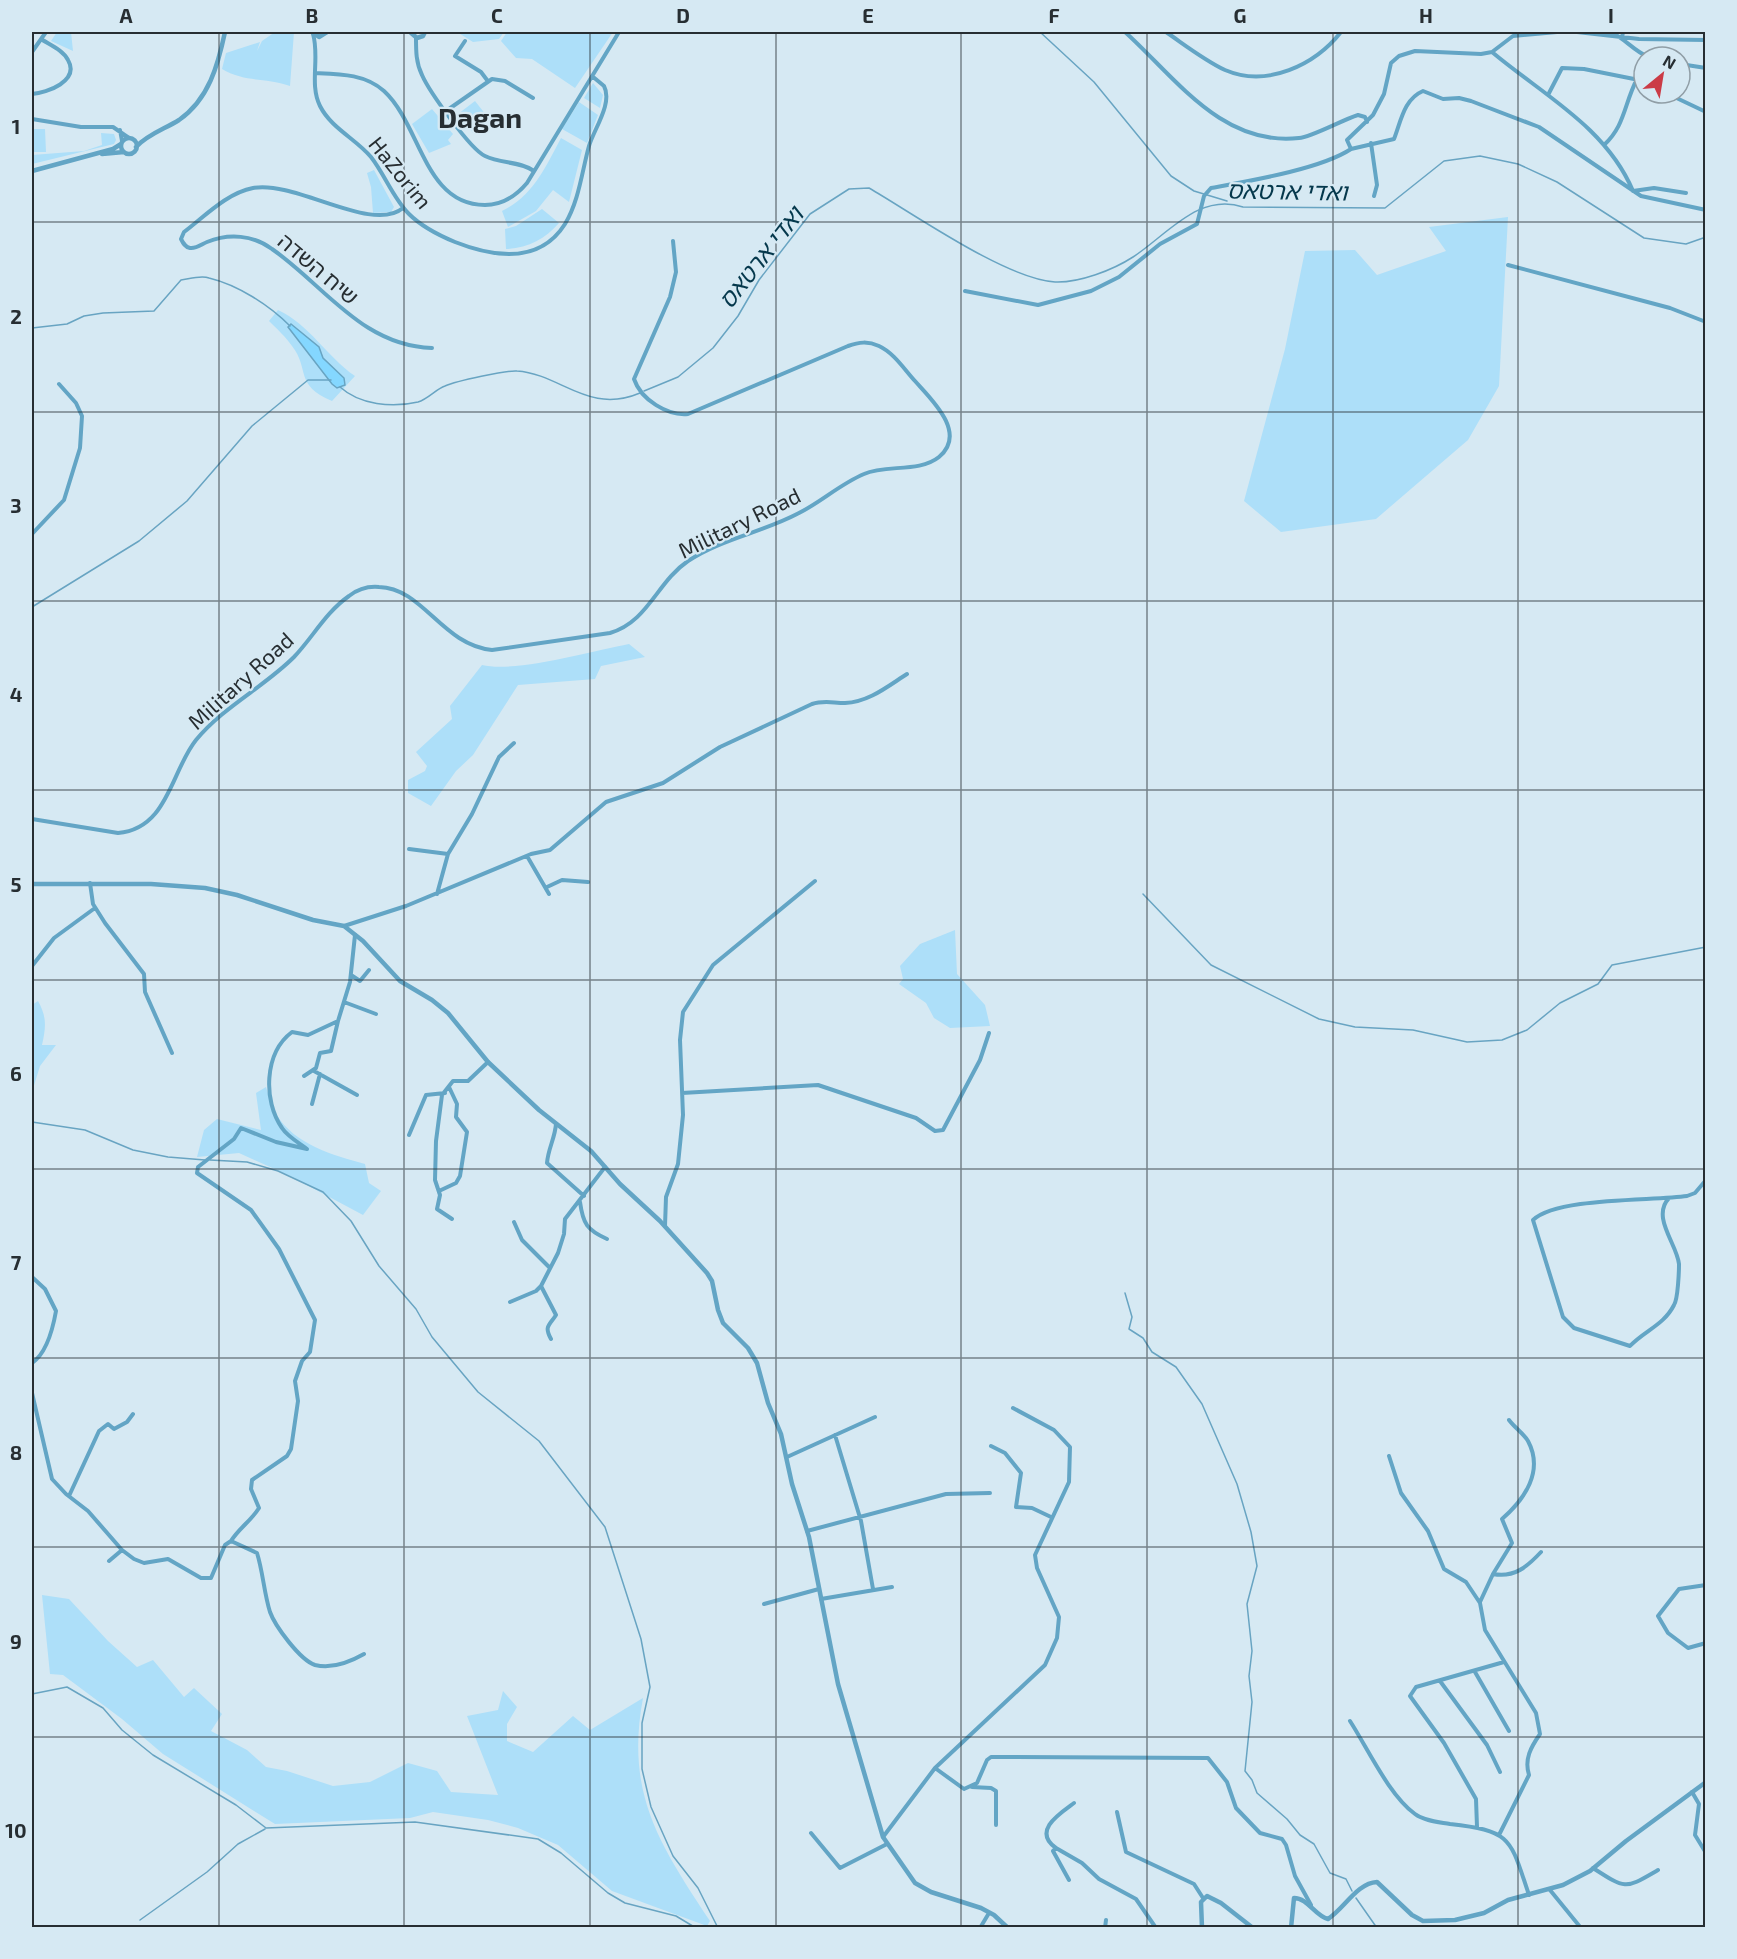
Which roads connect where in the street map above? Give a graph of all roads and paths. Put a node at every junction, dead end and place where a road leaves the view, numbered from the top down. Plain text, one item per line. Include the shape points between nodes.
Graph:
1 (46, 32) edge
2 (225, 32) edge
3 (410, 32) edge
4 (425, 32) edge
5 (619, 32) edge
6 (1125, 32) edge
7 (1166, 32) edge
8 (1341, 32) edge
9 (1557, 32) edge
10 (1577, 32) edge
11 (1611, 32) edge
12 (1623, 32) edge
13 (312, 33) edge
14 (326, 34) edge
15 (416, 38) junction
16 (1622, 38) junction
17 (41, 39) junction
18 (1706, 40) edge
19 (465, 41) dead end
20 (316, 49) junction
21 (1632, 49) edge
22 (32, 52) edge
23 (1492, 52) junction
24 (315, 73) junction
25 (592, 76) junction
26 (1632, 78) edge
27 (487, 80) junction
28 (1632, 90) edge
29 (32, 94) edge
30 (1548, 95) junction
31 (533, 98) dead end
32 (1691, 105) edge
33 (446, 111) junction
34 (1706, 112) edge
35 (32, 119) edge
36 (1368, 123) junction
37 (120, 130) junction
38 (147, 137) junction
39 (131, 139) junction
40 (122, 143) junction
41 (1371, 143) junction
42 (1604, 145) junction
43 (136, 147) junction
44 (1352, 148) junction
45 (123, 152) junction
46 (73, 160) junction
47 (32, 171) edge
48 (534, 171) junction
49 (1633, 191) junction
50 (1686, 193) dead end
51 (1374, 196) dead end
52 (403, 208) junction
53 (1706, 210) edge
54 (673, 241) dead end
55 (1508, 265) dead end
56 (965, 291) dead end
57 (1706, 322) edge
58 (432, 348) dead end
59 (59, 384) dead end
60 (32, 466) edge
61 (32, 477) edge
62 (32, 534) edge
63 (907, 674) dead end
64 (514, 743) dead end
65 (32, 819) edge
66 (409, 849) dead end
67 (448, 854) junction
68 (527, 856) junction
69 (815, 880) dead end
70 (588, 882) dead end
71 (90, 883) junction
72 (32, 884) edge
73 (547, 887) junction
74 (437, 894) junction
75 (549, 894) dead end
76 (96, 908) junction
77 (344, 926) junction
78 (355, 935) junction
79 (32, 966) edge
80 (369, 970) dead end
81 (351, 975) junction
82 (344, 1002) junction
83 (376, 1014) dead end
84 (338, 1021) junction
85 (989, 1033) dead end
86 (172, 1053) dead end
87 (488, 1062) junction
88 (314, 1071) junction
89 (320, 1074) junction
90 (304, 1076) dead end
91 (449, 1087) junction
92 (445, 1093) junction
93 (682, 1093) junction
94 (357, 1095) dead end
95 (312, 1104) dead end
96 (556, 1124) junction
97 (409, 1135) dead end
98 (605, 1167) junction
99 (1706, 1180) edge
100 (439, 1191) junction
101 (584, 1196) junction
102 (1669, 1198) junction
103 (580, 1201) junction
104 (452, 1219) dead end
105 (514, 1222) dead end
106 (664, 1226) junction
107 (607, 1239) dead end
108 (550, 1268) junction
109 (32, 1277) edge
110 (541, 1286) junction
111 (510, 1302) dead end
112 (551, 1339) dead end
113 (32, 1363) edge
114 (32, 1393) edge
115 (1013, 1408) dead end
116 (133, 1414) dead end
117 (32, 1416) edge
118 (38, 1416) junction
119 (875, 1417) dead end
120 (1509, 1420) dead end
121 (835, 1435) junction
122 (991, 1446) dead end
123 (1389, 1456) dead end
124 (787, 1457) junction
125 (990, 1493) dead end
126 (69, 1496) junction
127 (1051, 1517) junction
128 (860, 1518) junction
129 (807, 1531) junction
130 (231, 1541) junction
131 (122, 1550) junction
132 (1541, 1552) dead end
133 (109, 1561) dead end
134 (1493, 1574) junction
135 (1706, 1585) edge
136 (892, 1587) dead end
137 (819, 1589) junction
138 (873, 1589) junction
139 (821, 1599) junction
140 (1480, 1603) junction
141 (764, 1604) dead end
142 (1705, 1646) edge
143 (364, 1654) dead end
144 (1504, 1662) junction
145 (1475, 1672) junction
146 (1440, 1681) junction
147 (1350, 1721) dead end
148 (1509, 1731) dead end
149 (935, 1768) junction
150 (1500, 1772) dead end
151 (1706, 1782) edge
152 (972, 1787) junction
153 (1692, 1792) junction
154 (1074, 1803) dead end
155 (1117, 1812) dead end
156 (996, 1825) dead end
157 (1477, 1827) junction
158 (811, 1833) dead end
159 (1499, 1835) junction
160 (883, 1837) junction
161 (887, 1844) junction
162 (1056, 1848) junction
163 (1706, 1852) edge
164 (1593, 1868) junction
165 (1658, 1870) dead end
166 (1069, 1880) dead end
167 (1550, 1890) junction
168 (1529, 1895) junction
169 (1203, 1898) junction
170 (1313, 1908) junction
171 (989, 1913) junction
172 (1106, 1920) dead end
173 (980, 1928) edge
174 (1008, 1928) edge
175 (1105, 1928) edge
176 (1156, 1928) edge
177 (1202, 1928) edge
178 (1253, 1928) edge
179 (1292, 1928) edge
180 (1581, 1928) edge

1 - 17 street
2 - 38 street via 214,74 201,99 180,119
3 - 15 street
4 - 15 street
5 - 25 street
6 - 36 street via 1165,69 1181,90 1228,124 1267,137 1300,138 1358,115
7 - 8 street via 1226,70 1264,76 1313,59
9 - 23 street via 1513,36
10 - 16 street
11 - 16 street
12 - 16 street
13 - 14 street
13 - 20 street, HaZorim
14 - 20 street
15 - 33 street via 420,73
16 - 18 street
16 - 21 street
17 - 22 street
17 - 29 street via 64,54 70,71 58,86
19 - 27 street via 455,56 482,72
20 - 24 street, HaZorim
23 - 30 street
23 - 36 street via 1415,51 1399,56 1391,63 1384,94
24 - 48 street via 357,77 384,91 442,187 458,200 479,205 500,203 519,192
24 - 52 street, HaZorim via 317,97 324,112 369,154
25 - 48 street
25 - 52 street, HaZorim via 604,86 607,99 591,138 570,214 547,243 526,253 489,254 434,232
26 - 30 street via 1562,68
27 - 31 street via 502,80
27 - 33 street
28 - 42 street via 1616,135
30 - 42 street via 1592,130
32 - 34 street
33 - 48 street via 480,153
35 - 37 street
36 - 44 street via 1347,141
37 - 39 street
37 - 40 street
38 - 39 street
38 - 43 street
39 - 40 street
39 - 43 street
40 - 45 street
40 - 46 street
41 - 44 street
41 - 49 street via 1394,139 1403,113 1415,94 1423,91 1447,100 1459,98 1539,127
41 - 51 street via 1377,185
42 - 49 street
43 - 45 street via 131,154
44 - 56 street via 1339,157 1311,165 1211,188 1204,196 1197,224 1160,244 1119,278 1091,291 1038,304
45 - 46 street
46 - 47 street
49 - 50 street via 1654,188
49 - 53 street
52 - 58 street, שיח השדה via 392,215 376,216 287,190 257,188 230,197 180,238 192,248 231,236 260,242 362,324 397,343
54 - 65 street, Military Road via 676,272 670,297 634,379 654,403 670,414 688,414 848,346 866,343 886,350 942,411 950,434 944,451 924,464 864,474 798,514 690,560 664,583 638,619 610,633 481,649 459,640 397,591 378,586 357,590 330,613 294,656 196,740 158,812 144,825 118,833
55 - 57 street via 1670,308
59 - 62 street via 82,416 80,448 64,500
60 - 61 street
63 - 68 street via 874,695 846,703 826,700 812,704 720,747 663,783 606,802 550,850
64 - 67 street via 499,757
66 - 67 street
67 - 74 street
68 - 73 street
68 - 74 street
69 - 93 street via 713,965 683,1012
70 - 73 street via 562,880
71 - 72 street
71 - 76 street
71 - 77 street via 205,888
73 - 75 street
74 - 77 street
76 - 79 street via 54,938
76 - 86 street via 144,974 145,992
77 - 78 street
78 - 81 street
78 - 87 street via 400,981 448,1013
80 - 81 street via 360,981
81 - 82 street
82 - 83 street
82 - 84 street
84 - 88 street via 331,1051 320,1053
84 - 130 street via 308,1035 292,1032 286,1036 269,1070 272,1109 282,1129 307,1149 241,1128 234,1139 198,1167 197,1173 250,1209 279,1249 315,1320 310,1352 295,1381 298,1401 291,1449 252,1480 251,1490 259,1508
85 - 93 street via 980,1060 943,1130 934,1131 916,1118 818,1085
87 - 91 street via 468,1081 453,1082
87 - 96 street
88 - 89 street
88 - 90 street
89 - 94 street
89 - 95 street
91 - 92 street
91 - 100 street via 457,1104 456,1117 467,1131 460,1176 456,1183
92 - 97 street via 426,1095
92 - 100 street via 436,1141 435,1180
93 - 106 street via 678,1164 666,1197
96 - 98 street
96 - 101 street via 547,1163
98 - 101 street
98 - 106 street
99 - 102 street via 1695,1193
100 - 104 street via 437,1209
101 - 103 street
102 - 102 street via 1589,1203 1556,1209 1533,1220 1563,1317 1570,1326 1630,1346 1656,1328 1674,1306 1679,1265 1664,1217 1664,1204
103 - 107 street via 584,1224
103 - 108 street via 565,1219 564,1234
105 - 108 street via 522,1240
106 - 124 street via 707,1273 723,1323 752,1355
108 - 110 street
109 - 113 street via 45,1290 56,1311 48,1339
110 - 111 street
110 - 112 street via 556,1315 547,1324
114 - 118 street
115 - 127 street via 1054,1430 1070,1447 1069,1482
116 - 126 street via 119,1429 108,1424 99,1431
117 - 118 street
118 - 126 street via 52,1479
119 - 121 street
120 - 134 street via 1527,1440 1535,1470 1528,1490 1502,1519 1512,1543
121 - 124 street
121 - 128 street
122 - 127 street via 1005,1453 1021,1473 1016,1507 1032,1508
123 - 140 street via 1401,1493 1428,1531 1444,1569 1466,1582
124 - 129 street
125 - 128 street via 946,1494
126 - 131 street via 88,1511
127 - 149 street via 1035,1555 1059,1617 1057,1638 1045,1665
128 - 129 street
128 - 138 street
129 - 137 street
130 - 131 street via 225,1545 211,1578 201,1578 168,1559 144,1563
130 - 143 street via 256,1553 270,1613 284,1637 305,1659 325,1666 350,1662
131 - 133 street
132 - 134 street via 1524,1569 1503,1576
134 - 140 street
135 - 142 street via 1679,1589 1658,1616 1674,1639 1688,1647
136 - 138 street
137 - 139 street
137 - 141 street
138 - 139 street
139 - 160 street via 838,1684
140 - 144 street via 1485,1630
144 - 145 street
144 - 159 street via 1536,1713 1540,1734 1526,1765 1529,1775
145 - 146 street
145 - 148 street
146 - 150 street via 1487,1746
146 - 157 street via 1416,1687 1410,1696 1439,1735 1476,1799
147 - 157 street via 1400,1800 1417,1816
149 - 152 street via 953,1783
149 - 160 street
151 - 153 street
152 - 156 street via 996,1791
152 - 170 street via 991,1757 1208,1758 1227,1782 1236,1808 1260,1833 1282,1839 1295,1876
153 - 163 street via 1699,1804 1695,1835
153 - 164 street
154 - 162 street via 1047,1826 1046,1834
155 - 169 street via 1126,1852 1194,1884
157 - 159 street
158 - 161 street via 840,1868
159 - 168 street via 1512,1846
160 - 161 street
161 - 171 street via 922,1888
162 - 166 street via 1053,1851
162 - 176 street via 1082,1863 1099,1879 1136,1899
164 - 165 street via 1629,1885
164 - 167 street
167 - 168 street
167 - 180 street
168 - 170 street via 1474,1916 1431,1922 1412,1915 1382,1884 1371,1882 1328,1919
169 - 177 street
169 - 178 street via 1215,1899
170 - 179 street via 1294,1898
171 - 173 street
171 - 174 street
172 - 175 street

